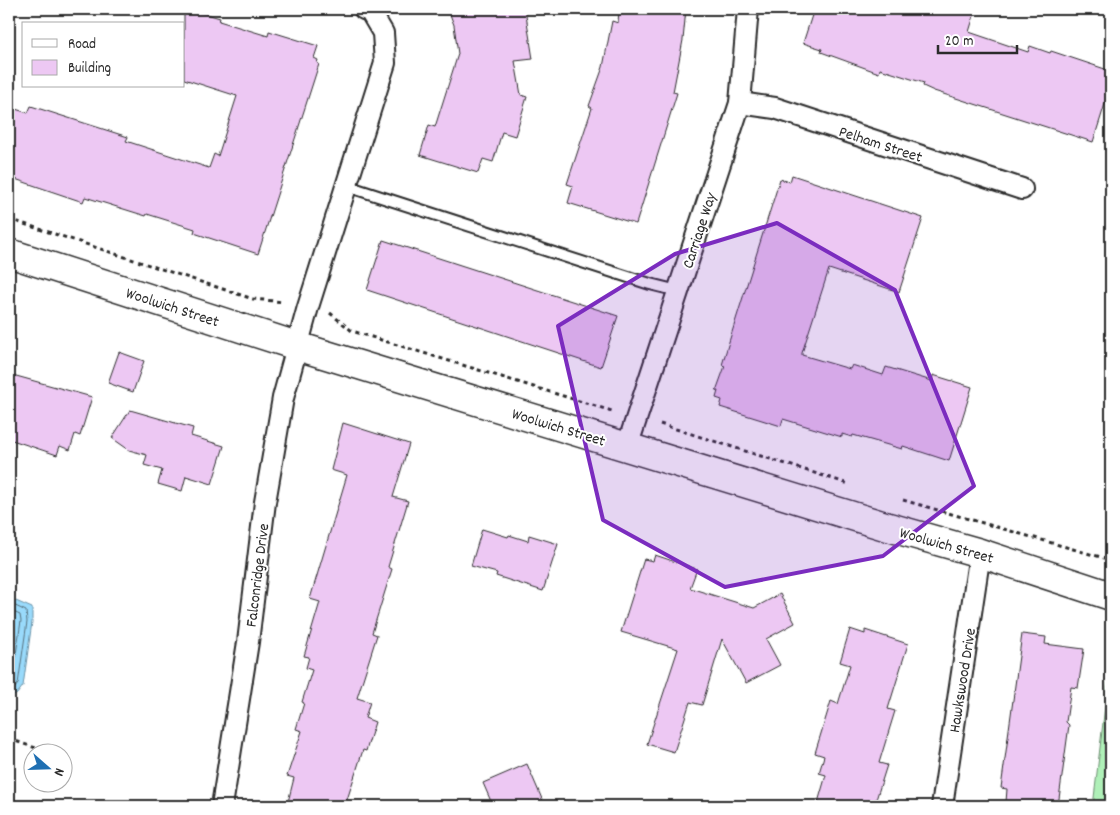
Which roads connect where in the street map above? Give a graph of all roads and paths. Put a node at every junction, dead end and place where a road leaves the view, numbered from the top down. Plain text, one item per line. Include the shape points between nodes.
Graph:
1 (364, 9) edge
2 (748, 9) edge
3 (740, 103) junction
4 (347, 186) junction
5 (1022, 190) dead end
6 (9, 219) edge
7 (9, 253) edge
8 (678, 292) junction
9 (284, 302) dead end
10 (329, 312) dead end
11 (297, 346) junction
12 (610, 410) dead end
13 (671, 428) dead end
14 (627, 447) junction
15 (851, 485) dead end
16 (898, 499) dead end
17 (980, 553) junction
18 (1111, 560) edge
19 (1111, 596) edge
20 (9, 739) edge
21 (22, 743) edge
22 (222, 806) edge
23 (942, 806) edge

1 - 4 street via 370,11 383,33 385,63
2 - 3 street, Carriage Way
3 - 5 street, Pelham Street via 776,108
3 - 8 street, Carriage Way
4 - 8 lane
4 - 11 street
6 - 9 path via 253,299
7 - 11 street, Woolwich Street
8 - 14 street, Carriage Way
10 - 12 path via 352,331
11 - 14 street, Woolwich Street
11 - 22 street, Falconridge Drive via 283,398 265,502 248,642
13 - 15 path
14 - 17 street, Woolwich Street
16 - 18 path
17 - 19 street, Woolwich Street
17 - 23 street, Hawkswood Drive
20 - 21 path

